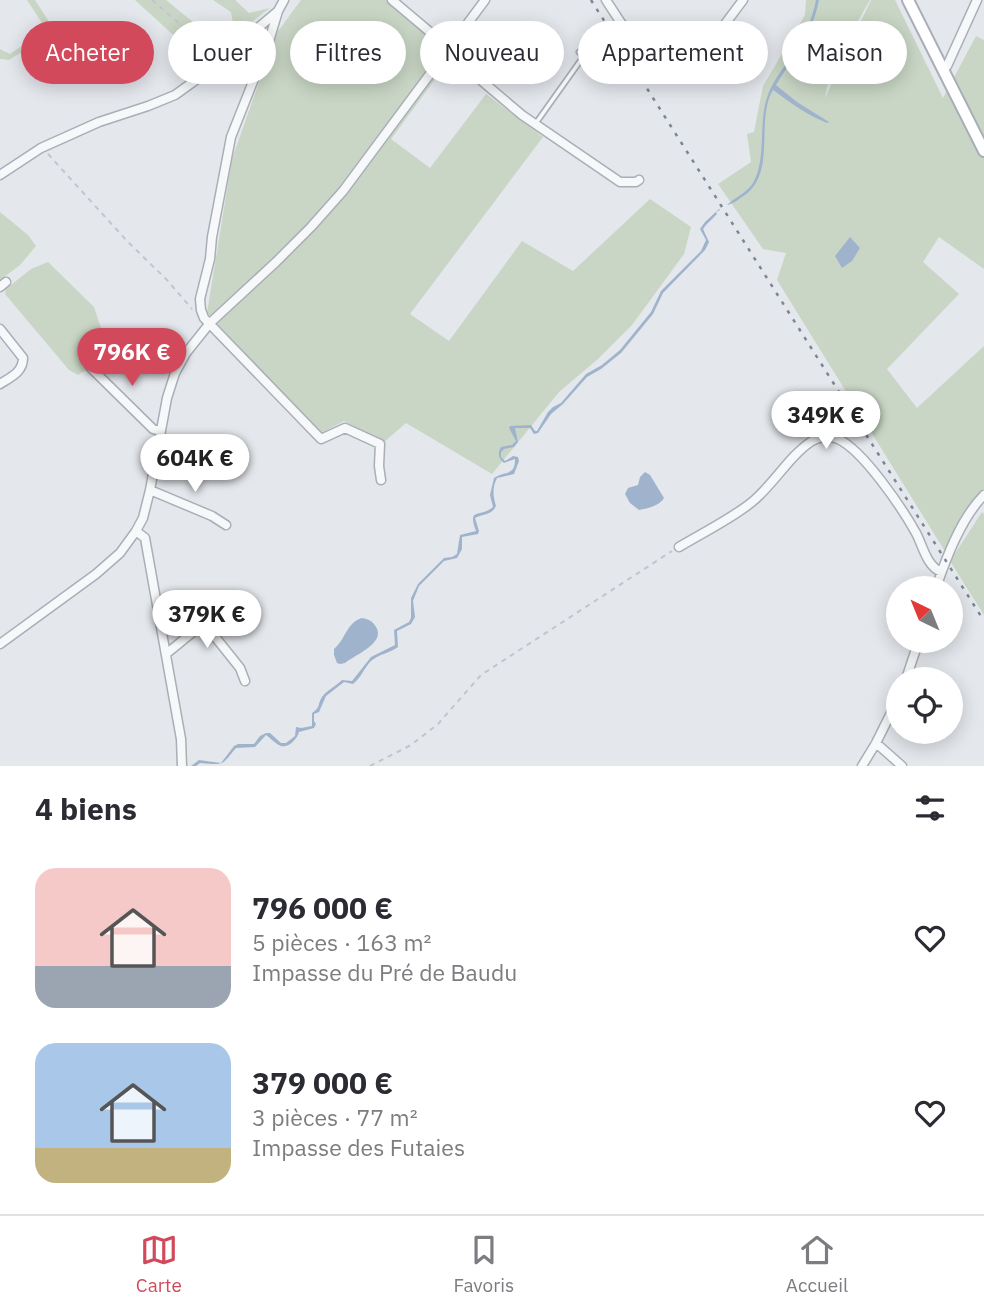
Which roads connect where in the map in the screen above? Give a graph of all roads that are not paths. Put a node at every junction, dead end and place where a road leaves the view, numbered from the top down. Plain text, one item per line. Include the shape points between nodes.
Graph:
1 (285, 0) edge
2 (392, 0) edge
3 (485, 0) edge
4 (606, 0) edge
5 (743, 0) edge
6 (908, 0) edge
7 (977, 0) edge
8 (278, 11) junction
9 (469, 21) edge
10 (620, 21) edge
11 (727, 21) edge
12 (420, 24) edge
13 (578, 64) edge
14 (943, 69) junction
15 (422, 84) edge
16 (486, 84) edge
17 (534, 124) junction
18 (984, 151) edge
19 (0, 175) edge
20 (639, 180) dead end
21 (210, 323) junction
22 (0, 329) edge
23 (90, 367) dead end
24 (0, 384) edge
25 (160, 431) junction
26 (381, 480) dead end
27 (150, 490) junction
28 (984, 495) edge
29 (226, 525) dead end
30 (136, 531) junction
31 (680, 547) road end
32 (941, 572) junction
33 (940, 576) edge
34 (0, 644) edge
35 (166, 654) junction
36 (245, 681) dead end
37 (886, 723) edge
38 (876, 743) junction
39 (182, 766) edge
40 (862, 766) edge
41 (902, 766) edge

1 - 8 street
2 - 12 street
3 - 9 street
4 - 10 street
5 - 11 street
6 - 14 main road
7 - 14 street
8 - 19 street via 175,95 44,147
8 - 21 street via 231,137 200,299 202,314
13 - 17 lane
14 - 18 main road
15 - 21 street via 312,227
16 - 17 street
17 - 20 street via 620,182
21 - 25 street via 175,373
21 - 26 street via 321,439 345,428 380,444
22 - 24 street via 23,358 19,371
23 - 25 street
25 - 27 street
27 - 29 street
27 - 30 street
28 - 32 street via 962,526
30 - 34 street via 96,573
30 - 35 street via 145,538
31 - 32 street via 753,501 804,447 831,436 846,443 869,467 900,508 931,565
32 - 33 street
35 - 36 street via 204,623
35 - 39 street
37 - 38 street
38 - 40 street
38 - 41 street

